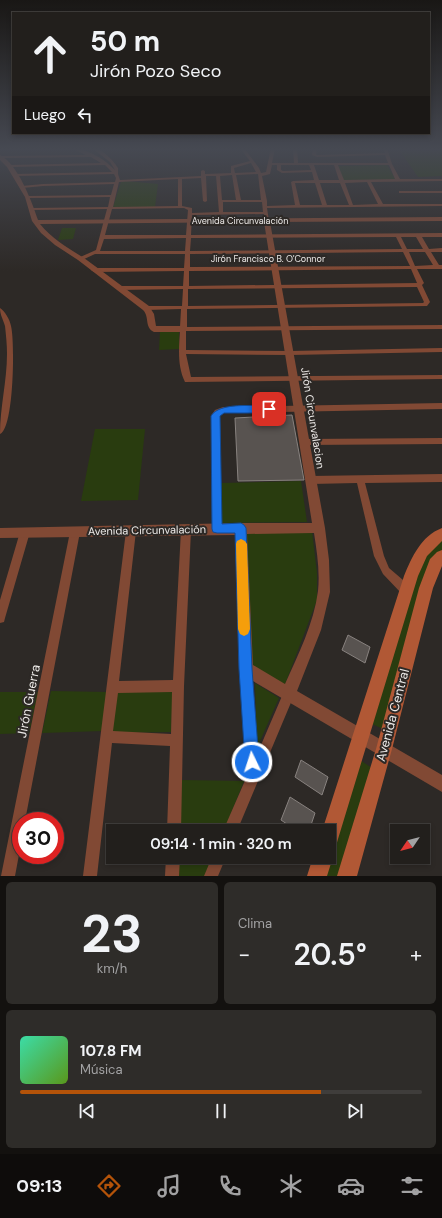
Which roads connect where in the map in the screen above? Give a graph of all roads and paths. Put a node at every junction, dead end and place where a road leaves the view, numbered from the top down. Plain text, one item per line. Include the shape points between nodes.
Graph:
1 (23, 189) edge
2 (116, 189) edge
3 (181, 189) edge
4 (204, 189) edge
5 (219, 189) edge
6 (237, 189) edge
7 (263, 189) edge
8 (294, 189) edge
9 (319, 189) edge
10 (344, 189) edge
11 (372, 189) edge
12 (400, 189) edge
13 (401, 192) junction
14 (442, 192) edge
15 (114, 196) junction
16 (28, 197) junction
17 (205, 201) dead end
18 (220, 201) junction
19 (239, 201) junction
20 (265, 201) junction
21 (442, 204) edge
22 (351, 205) junction
23 (381, 205) junction
24 (408, 205) junction
25 (183, 206) junction
26 (298, 206) junction
27 (325, 206) junction
28 (266, 207) junction
29 (110, 208) junction
30 (32, 209) junction
31 (221, 213) junction
32 (190, 214) junction
33 (267, 217) junction
34 (442, 219) edge
35 (189, 221) junction
36 (37, 222) junction
37 (106, 222) junction
38 (398, 235) junction
39 (418, 235) junction
40 (442, 235) edge
41 (270, 236) junction
42 (103, 237) junction
43 (188, 237) junction
44 (406, 250) junction
45 (428, 250) junction
46 (442, 250) edge
47 (188, 252) junction
48 (273, 252) junction
49 (96, 253) junction
50 (80, 259) junction
51 (414, 267) junction
52 (439, 267) edge
53 (275, 268) junction
54 (187, 269) junction
55 (94, 270) junction
56 (419, 285) junction
57 (278, 286) junction
58 (186, 287) junction
59 (119, 288) junction
60 (281, 306) junction
61 (185, 307) junction
62 (146, 308) junction
63 (0, 310) edge
64 (285, 328) junction
65 (182, 329) junction
66 (441, 329) edge
67 (442, 350) edge
68 (182, 352) junction
69 (290, 353) junction
70 (442, 377) edge
71 (294, 379) junction
72 (442, 406) edge
73 (300, 409) junction
74 (0, 431) edge
75 (442, 441) edge
76 (305, 442) junction
77 (442, 478) edge
78 (360, 479) junction
79 (310, 480) junction
80 (241, 528) junction
81 (319, 528) junction
82 (217, 529) junction
83 (186, 530) junction
84 (131, 531) junction
85 (25, 532) junction
86 (75, 532) junction
87 (0, 533) edge
88 (442, 534) edge
89 (442, 556) edge
90 (406, 590) junction
91 (0, 618) edge
92 (246, 669) junction
93 (178, 686) junction
94 (113, 687) junction
95 (289, 693) junction
96 (361, 736) junction
97 (107, 737) junction
98 (176, 740) junction
99 (384, 749) junction
100 (253, 777) junction
101 (442, 784) edge
102 (174, 824) edge
103 (233, 824) edge
104 (334, 824) edge
105 (173, 864) edge
106 (216, 864) edge
107 (321, 864) edge
108 (8, 876) edge
109 (90, 876) edge
110 (172, 876) edge
111 (211, 876) edge
112 (317, 876) edge
113 (347, 876) edge

1 - 16 street
2 - 15 street
3 - 25 street
4 - 17 street
5 - 18 street
6 - 19 street
7 - 20 street, Jirón Circunvalacion
8 - 26 street
9 - 27 street
10 - 22 street
11 - 23 street
12 - 13 street
13 - 14 street
13 - 24 street
15 - 16 street
15 - 29 street
16 - 30 street
18 - 19 street
18 - 31 street
19 - 20 street
20 - 28 street, Jirón Circunvalacion
21 - 24 street
22 - 23 street
22 - 27 street
23 - 24 street
25 - 29 street
25 - 32 street via 190,209
26 - 27 street
26 - 28 street
28 - 33 street, Jirón Circunvalacion
29 - 30 street
29 - 37 street
30 - 36 street
31 - 32 street
31 - 33 street
32 - 35 street
33 - 34 street, Avenida Circunvalación
33 - 35 street, Avenida Circunvalación
33 - 41 street, Jirón Circunvalacion
35 - 37 street, Avenida Circunvalación
35 - 43 street
36 - 37 street, Avenida Circunvalación
36 - 50 street via 43,232
37 - 42 street
38 - 39 street
38 - 41 street
38 - 44 street
39 - 40 street
39 - 45 street
41 - 43 street
41 - 48 street, Jirón Circunvalacion
42 - 43 street
42 - 49 street
43 - 47 street
44 - 45 street
44 - 48 street
44 - 51 street
45 - 46 street
45 - 52 street
47 - 48 street
47 - 49 street
47 - 54 street
48 - 53 street, Jirón Circunvalacion
49 - 50 street
50 - 55 street
51 - 52 street, Jirón Francisco B. O'Connor
51 - 53 street, Jirón Francisco B. O'Connor
51 - 56 street via 421,283
53 - 54 street, Jirón Francisco B. O'Connor
53 - 57 street, Jirón Circunvalacion
54 - 55 street, Jirón Francisco B. O'Connor
54 - 58 street
55 - 59 street
56 - 57 street
56 - 60 street via 427,304
57 - 58 street
57 - 60 street, Jirón Circunvalacion
58 - 59 street
58 - 61 street
59 - 62 street
60 - 61 street
60 - 64 street, Jirón Circunvalacion
61 - 62 street
61 - 65 street
62 - 65 street via 152,317 151,325 154,329
63 - 74 street via 7,325 10,346 8,397
64 - 65 street
64 - 66 street
64 - 69 street, Jirón Circunvalacion
65 - 68 street
67 - 69 street
68 - 69 street
68 - 71 street via 188,380
69 - 71 street, Jirón Circunvalacion
70 - 71 street
71 - 73 street, Jirón Circunvalacion
72 - 73 street
73 - 76 street, Jirón Circunvalacion
73 - 82 street via 223,410 215,416
75 - 76 street
76 - 79 street, Jirón Circunvalacion
77 - 78 street
78 - 79 street
78 - 90 street via 379,556 386,571
79 - 81 street, Jirón Circunvalacion
80 - 81 street, Avenida Circunvalación
80 - 82 street, Avenida Circunvalación
80 - 92 street
81 - 95 street, Jirón Circunvalacion via 325,575 323,593 316,620
82 - 83 street, Avenida Circunvalación
83 - 84 street, Avenida Circunvalación
83 - 93 street
84 - 86 street, Avenida Circunvalación
84 - 94 street
85 - 86 street, Avenida Circunvalación
85 - 87 street, Avenida Circunvalación
85 - 91 street
86 - 108 street, Jirón Guerra
88 - 90 main road, Avenida Central via 422,551
89 - 99 main road, Avenida Central via 435,564 426,588
90 - 96 main road, Avenida Central
92 - 95 street
92 - 100 street
93 - 94 street
93 - 98 street
94 - 97 street
95 - 96 street
95 - 100 street
96 - 99 street
96 - 104 main road, Avenida Central
97 - 98 street
97 - 109 street
98 - 102 street
99 - 101 street
99 - 113 main road, Avenida Central
100 - 103 street
105 - 110 street
106 - 111 street
107 - 112 main road

